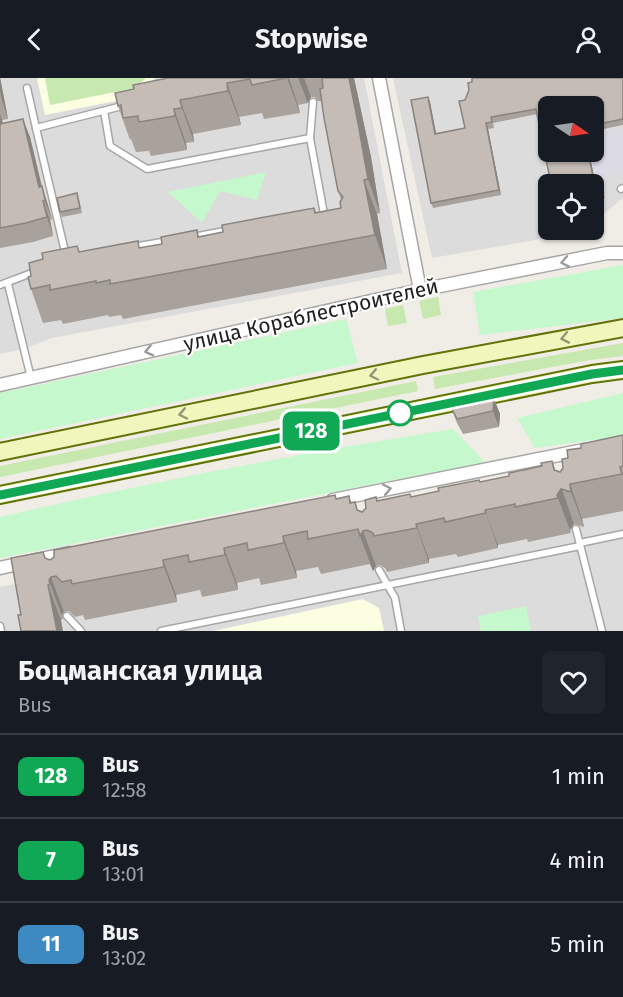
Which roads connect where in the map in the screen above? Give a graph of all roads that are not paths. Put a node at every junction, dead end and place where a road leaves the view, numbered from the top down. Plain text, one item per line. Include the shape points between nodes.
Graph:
1 (378, 78) edge
2 (27, 88) dead end
3 (313, 102) dead end
4 (130, 104) edge
5 (104, 111) junction
6 (36, 128) junction
7 (310, 138) junction
8 (324, 214) junction
9 (316, 216) edge
10 (333, 220) edge
11 (241, 228) edge
12 (183, 238) edge
13 (175, 240) edge
14 (120, 249) edge
15 (623, 253) edge
16 (57, 262) edge
17 (47, 267) edge
18 (8, 284) junction
19 (0, 285) edge
20 (420, 290) junction
21 (623, 328) edge
22 (623, 370) edge
23 (31, 378) junction
24 (0, 385) edge
25 (592, 448) edge
26 (0, 452) edge
27 (0, 495) edge
28 (317, 503) edge
29 (576, 529) dead end
30 (623, 534) edge
31 (580, 544) junction
32 (83, 550) edge
33 (0, 568) edge
34 (380, 570) dead end
35 (387, 584) junction
36 (67, 616) dead end
37 (0, 626) edge
38 (1, 631) edge
39 (81, 631) edge
40 (161, 631) edge
41 (401, 631) edge
42 (602, 631) edge

1 - 20 street
2 - 6 lane
3 - 7 lane
4 - 5 lane
5 - 6 lane
5 - 7 lane via 110,146 147,169
6 - 16 lane via 70,258
7 - 8 lane
8 - 9 lane
8 - 10 lane
11 - 12 lane
13 - 14 lane
15 -> 20 street, улица Кораблестроителей
17 - 18 lane
18 - 19 lane
18 - 23 lane
20 -> 23 street, улица Кораблестроителей
21 -> 26 main road
22 - 27 main road
23 - 24 street, улица Кораблестроителей
28 -> 25 street via 365,498
29 - 31 lane
30 - 31 lane
31 - 35 lane
31 - 42 lane
32 - 33 street via 56,561
34 - 35 lane
35 - 40 lane
35 - 41 lane via 395,598
36 - 39 lane
37 - 38 lane

